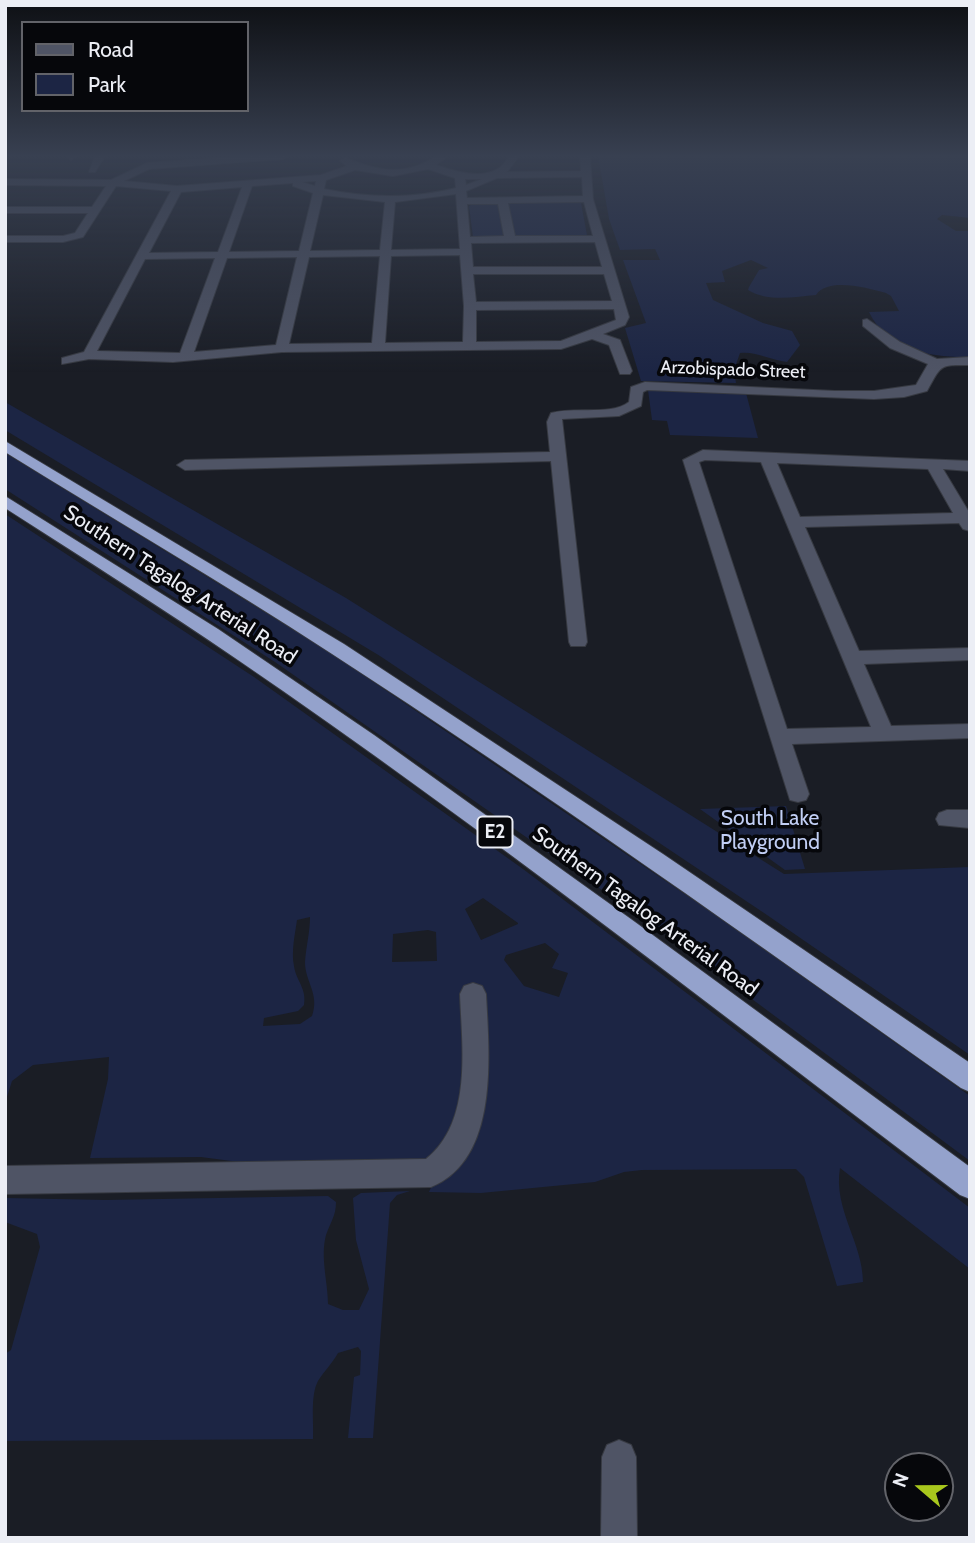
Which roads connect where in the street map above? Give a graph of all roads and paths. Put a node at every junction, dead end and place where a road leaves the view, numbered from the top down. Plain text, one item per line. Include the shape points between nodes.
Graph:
1 (85, 228) edge
2 (157, 228) edge
3 (232, 228) edge
4 (309, 228) edge
5 (387, 228) edge
6 (465, 228) edge
7 (508, 228) edge
8 (595, 228) edge
9 (5, 239) edge
10 (598, 239) junction
11 (510, 240) junction
12 (466, 246) junction
13 (385, 253) junction
14 (303, 255) junction
15 (142, 256) junction
16 (222, 256) junction
17 (610, 270) junction
18 (468, 271) junction
19 (620, 305) junction
20 (470, 306) junction
21 (867, 323) dead end
22 (593, 335) junction
23 (470, 346) junction
24 (282, 348) junction
25 (377, 348) junction
26 (89, 355) junction
27 (186, 356) junction
28 (970, 360) edge
29 (67, 361) dead end
30 (936, 363) junction
31 (625, 371) dead end
32 (5, 445) edge
33 (557, 456) junction
34 (768, 460) junction
35 (185, 465) dead end
36 (933, 465) junction
37 (970, 466) edge
38 (5, 501) edge
39 (794, 522) junction
40 (967, 523) edge
41 (578, 642) dead end
42 (970, 654) edge
43 (853, 658) junction
44 (970, 731) edge
45 (884, 733) junction
46 (780, 737) junction
47 (798, 794) dead end
48 (970, 819) edge
49 (947, 820) dead end
50 (473, 994) dead end
51 (970, 1079) edge
52 (5, 1180) edge
53 (970, 1185) edge
54 (619, 1457) dead end
55 (618, 1538) edge

1 - 9 street via 74,237
2 - 15 street
3 - 16 street
4 - 14 street
5 - 13 street
6 - 12 street
7 - 11 street
8 - 10 street
10 - 11 street
10 - 17 street
11 - 12 street
12 - 13 street
12 - 18 street
13 - 14 street
13 - 25 street
14 - 16 street
14 - 24 street
15 - 16 street
15 - 26 street
16 - 27 street
17 - 18 street
17 - 19 street
18 - 20 street
19 - 20 street
19 - 22 street via 621,321
20 - 23 street
21 - 30 street via 895,345
22 - 23 street via 561,345
22 - 31 street via 614,343
23 - 25 street
24 - 25 street
24 - 27 street
26 - 27 street
26 - 29 street
28 - 30 street
30 - 33 street, Arzobispado Street via 929,368 922,388 906,393 641,387 629,409 556,415
32 - 51 highway, Southern Tagalog Arterial Road via 421,703 722,904
33 - 35 street
33 - 41 street, Arzobispado Street
34 - 36 street
34 - 39 street
34 - 46 street via 703,455 691,463
36 - 37 street
36 - 40 street
38 - 53 highway, Southern Tagalog Arterial Road / E2 via 266,670 405,767 644,939
39 - 40 street
39 - 43 street
42 - 43 street
43 - 45 street
44 - 45 street
45 - 46 street
46 - 47 street
48 - 49 street
50 - 52 street via 476,1058 470,1110 452,1157 431,1173
54 - 55 street

